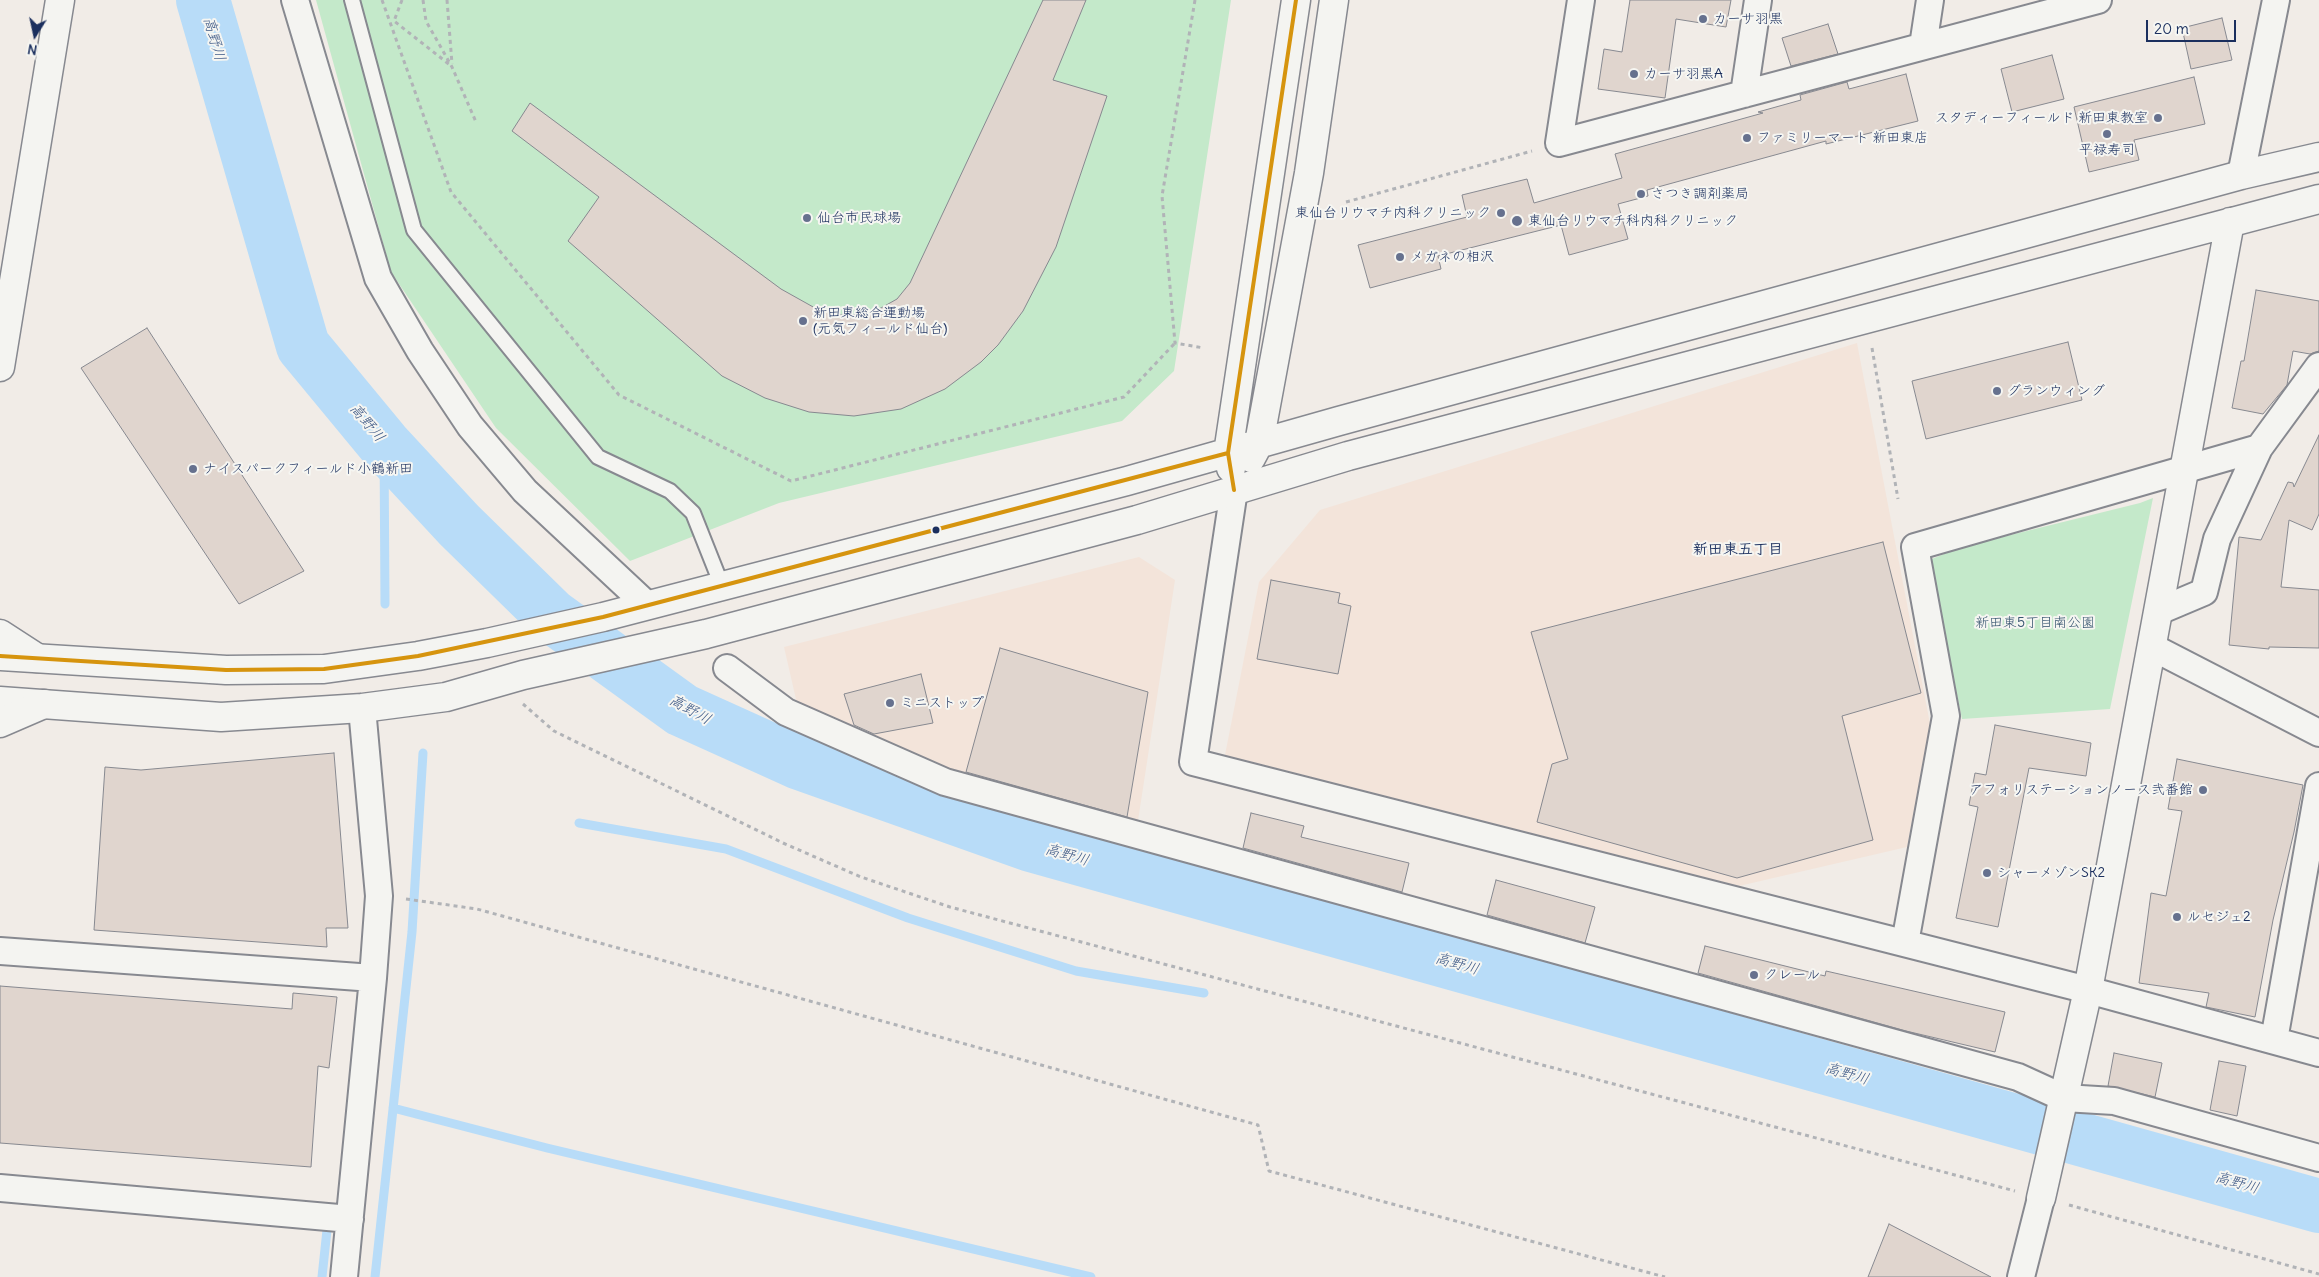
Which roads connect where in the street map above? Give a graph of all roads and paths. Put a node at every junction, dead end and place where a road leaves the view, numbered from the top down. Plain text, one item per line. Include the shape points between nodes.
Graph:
1 (60, 0) edge
2 (295, 0) edge
3 (352, 0) edge
4 (382, 0) edge
5 (402, 0) edge
6 (423, 0) edge
7 (448, 0) edge
8 (1195, 0) edge
9 (1296, 0) edge
10 (1334, 0) edge
11 (1581, 0) edge
12 (1758, 0) edge
13 (1930, 0) edge
14 (2098, 0) edge
15 (2276, 0) edge
16 (1923, 46) junction
17 (452, 67) junction
18 (1744, 94) junction
19 (476, 122) dead end
20 (1559, 143) junction
21 (2319, 157) edge
22 (2241, 175) junction
23 (2319, 199) edge
24 (1346, 202) dead end
25 (2230, 222) junction
26 (1175, 343) junction
27 (1872, 347) dead end
28 (1204, 348) dead end
29 (2319, 366) edge
30 (0, 367) edge
31 (1259, 443) junction
32 (2259, 448) junction
33 (1228, 453) junction
34 (2185, 468) junction
35 (1234, 490) junction
36 (1898, 499) dead end
37 (722, 586) junction
38 (647, 605) junction
39 (2159, 611) junction
40 (0, 634) edge
41 (2152, 647) junction
42 (0, 656) edge
43 (37, 658) junction
44 (728, 668) dead end
45 (511, 678) junction
46 (0, 701) edge
47 (44, 704) junction
48 (362, 708) junction
49 (0, 724) edge
50 (2319, 733) edge
51 (2319, 786) edge
52 (401, 898) dead end
53 (1905, 943) junction
54 (0, 951) edge
55 (374, 978) junction
56 (2088, 990) junction
57 (2274, 1040) junction
58 (2319, 1053) edge
59 (2063, 1102) junction
60 (2319, 1158) edge
61 (0, 1188) edge
62 (2042, 1194) junction
63 (350, 1219) junction
64 (2319, 1274) edge
65 (344, 1277) edge
66 (1665, 1277) edge
67 (2020, 1277) edge

1 - 30 main road
2 - 38 street via 378,278 420,351 470,426 525,491
3 - 37 lane via 414,230 598,457 670,491 693,512
4 - 26 path via 451,192 619,395 791,481 1124,397
5 - 17 path via 394,21
6 - 17 path via 426,21
7 - 17 path
8 - 26 path via 1162,196
9 - 33 main road
10 - 31 main road via 1309,172
11 - 20 street
12 - 18 street
13 - 16 street
14 - 16 street
15 - 22 street
16 - 18 street
17 - 19 path
18 - 20 street
20 - 24 path
21 - 22 main road
22 - 31 main road
23 - 25 main road
25 - 34 main road
25 - 35 main road via 1348,456
26 - 28 path
27 - 36 path
29 - 32 street
31 - 33 main road
31 - 35 main road
32 - 34 street
32 - 39 street via 2217,539 2204,592
33 - 35 main road
33 - 37 main road
34 - 39 main road
34 - 53 street via 1915,547 1946,716
35 - 45 main road via 1137,520 645,648
35 - 53 street via 1193,762
37 - 38 main road
38 - 43 main road via 488,643 324,669 226,670
39 - 41 main road
40 - 43 main road
41 - 50 street
41 - 56 main road
42 - 43 main road
44 - 59 street via 786,712 945,782 2018,1077
45 - 48 main road via 446,697
45 - 62 path via 554,730 783,843 861,877 924,898
46 - 47 main road
47 - 48 main road via 221,716
47 - 49 main road
48 - 55 street via 379,896
51 - 57 street
52 - 66 path via 477,909 1258,1125 1269,1171
53 - 56 street
54 - 55 street
55 - 63 street
56 - 57 street
56 - 59 main road
57 - 58 street
59 - 60 street via 2114,1101
59 - 62 main road
61 - 63 street
62 - 64 path
62 - 67 street
63 - 65 street

